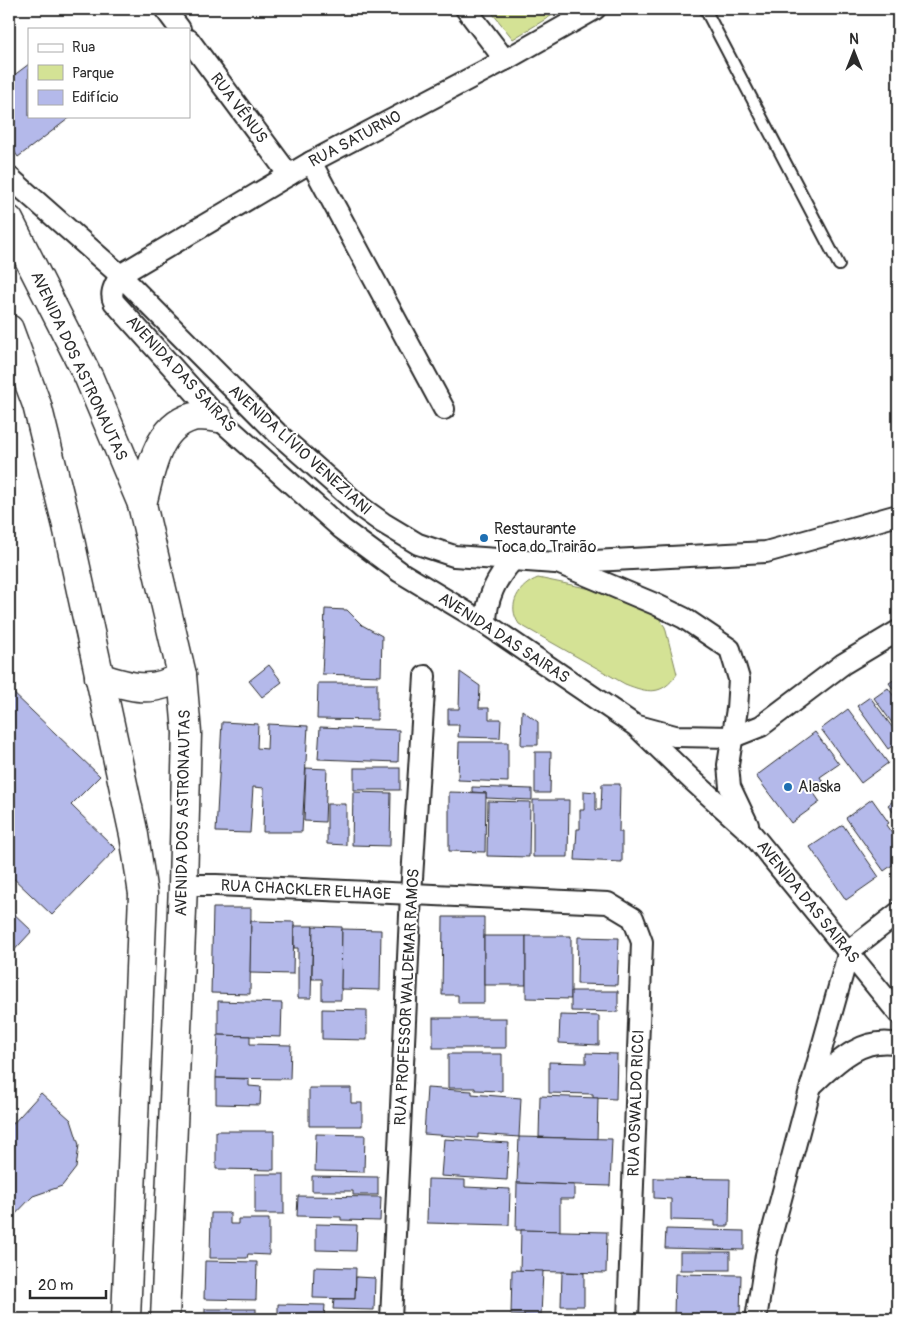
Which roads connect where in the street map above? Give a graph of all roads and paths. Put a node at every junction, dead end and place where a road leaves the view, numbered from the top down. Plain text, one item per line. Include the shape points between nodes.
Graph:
1 (165, 9) edge
2 (466, 9) edge
3 (595, 9) edge
4 (705, 9) edge
5 (568, 15) edge
6 (179, 28) edge
7 (190, 41) edge
8 (505, 60) junction
9 (311, 162) junction
10 (289, 175) junction
11 (9, 177) edge
12 (9, 220) edge
13 (839, 265) dead end
14 (120, 275) junction
15 (9, 329) edge
16 (444, 409) dead end
17 (218, 418) junction
18 (142, 504) junction
19 (898, 516) edge
20 (513, 560) junction
21 (555, 562) junction
22 (486, 624) junction
23 (898, 631) edge
24 (182, 675) junction
25 (425, 676) dead end
26 (99, 677) junction
27 (636, 726) junction
28 (733, 736) junction
29 (752, 834) junction
30 (183, 886) junction
31 (411, 894) junction
32 (608, 903) joint
33 (898, 913) edge
34 (849, 951) junction
35 (898, 1012) edge
36 (898, 1044) edge
37 (811, 1086) junction
38 (126, 1319) edge
39 (165, 1319) edge
40 (391, 1319) edge
41 (628, 1319) edge
42 (756, 1319) edge

1 - 6 street
2 - 8 street
3 - 5 street, RUA SATURNO
4 - 13 lane
5 - 8 street, RUA SATURNO
7 - 10 street, RUA VÊNUS
8 - 9 street, RUA SATURNO
9 - 10 street, RUA SATURNO
9 - 16 street
10 - 14 street, RUA SATURNO
11 - 14 street, AVENIDA LÍVIO VENEZIANI
12 - 18 main road, AVENIDA DOS ASTRONAUTAS via 89,378
14 - 17 street, AVENIDA DAS SAIRAS via 112,292 114,302
14 - 20 street, AVENIDA LÍVIO VENEZIANI via 277,433 383,524 418,544 454,556
15 - 26 main road via 37,405
17 - 18 main road via 200,416 184,420 174,427 160,445
17 - 22 street, AVENIDA DAS SAIRAS via 342,529 400,572
18 - 24 main road, AVENIDA DOS ASTRONAUTAS
19 - 21 street, AVENIDA LÍVIO VENEZIANI via 766,552
20 - 21 street, AVENIDA LÍVIO VENEZIANI
20 - 22 street via 495,584 486,610
21 - 28 street via 684,618 730,649 739,679
22 - 27 street, AVENIDA DAS SAIRAS
23 - 28 street via 842,664 760,726
24 - 26 main road via 170,683 142,687 126,686
24 - 30 main road, AVENIDA DOS ASTRONAUTAS via 187,733
25 - 31 street, RUA PROFESSOR WALDEMAR RAMOS
26 - 38 main road via 134,835 143,894
27 - 28 street via 675,736
27 - 29 street, AVENIDA DAS SAIRAS
28 - 29 street via 728,764 730,787
29 - 34 street, AVENIDA DAS SAIRAS
30 - 31 street, RUA CHACKLER ELHAGE
30 - 39 main road, AVENIDA DOS ASTRONAUTAS
31 - 32 street, RUA CHACKLER ELHAGE
31 - 40 street, RUA PROFESSOR WALDEMAR RAMOS
32 - 41 street, RUA OSWALDO RICCI via 634,918 642,942
33 - 34 street
34 - 35 street, AVENIDA DAS SAIRAS
34 - 37 street
36 - 37 street via 869,1043 852,1051
37 - 42 street via 766,1255

